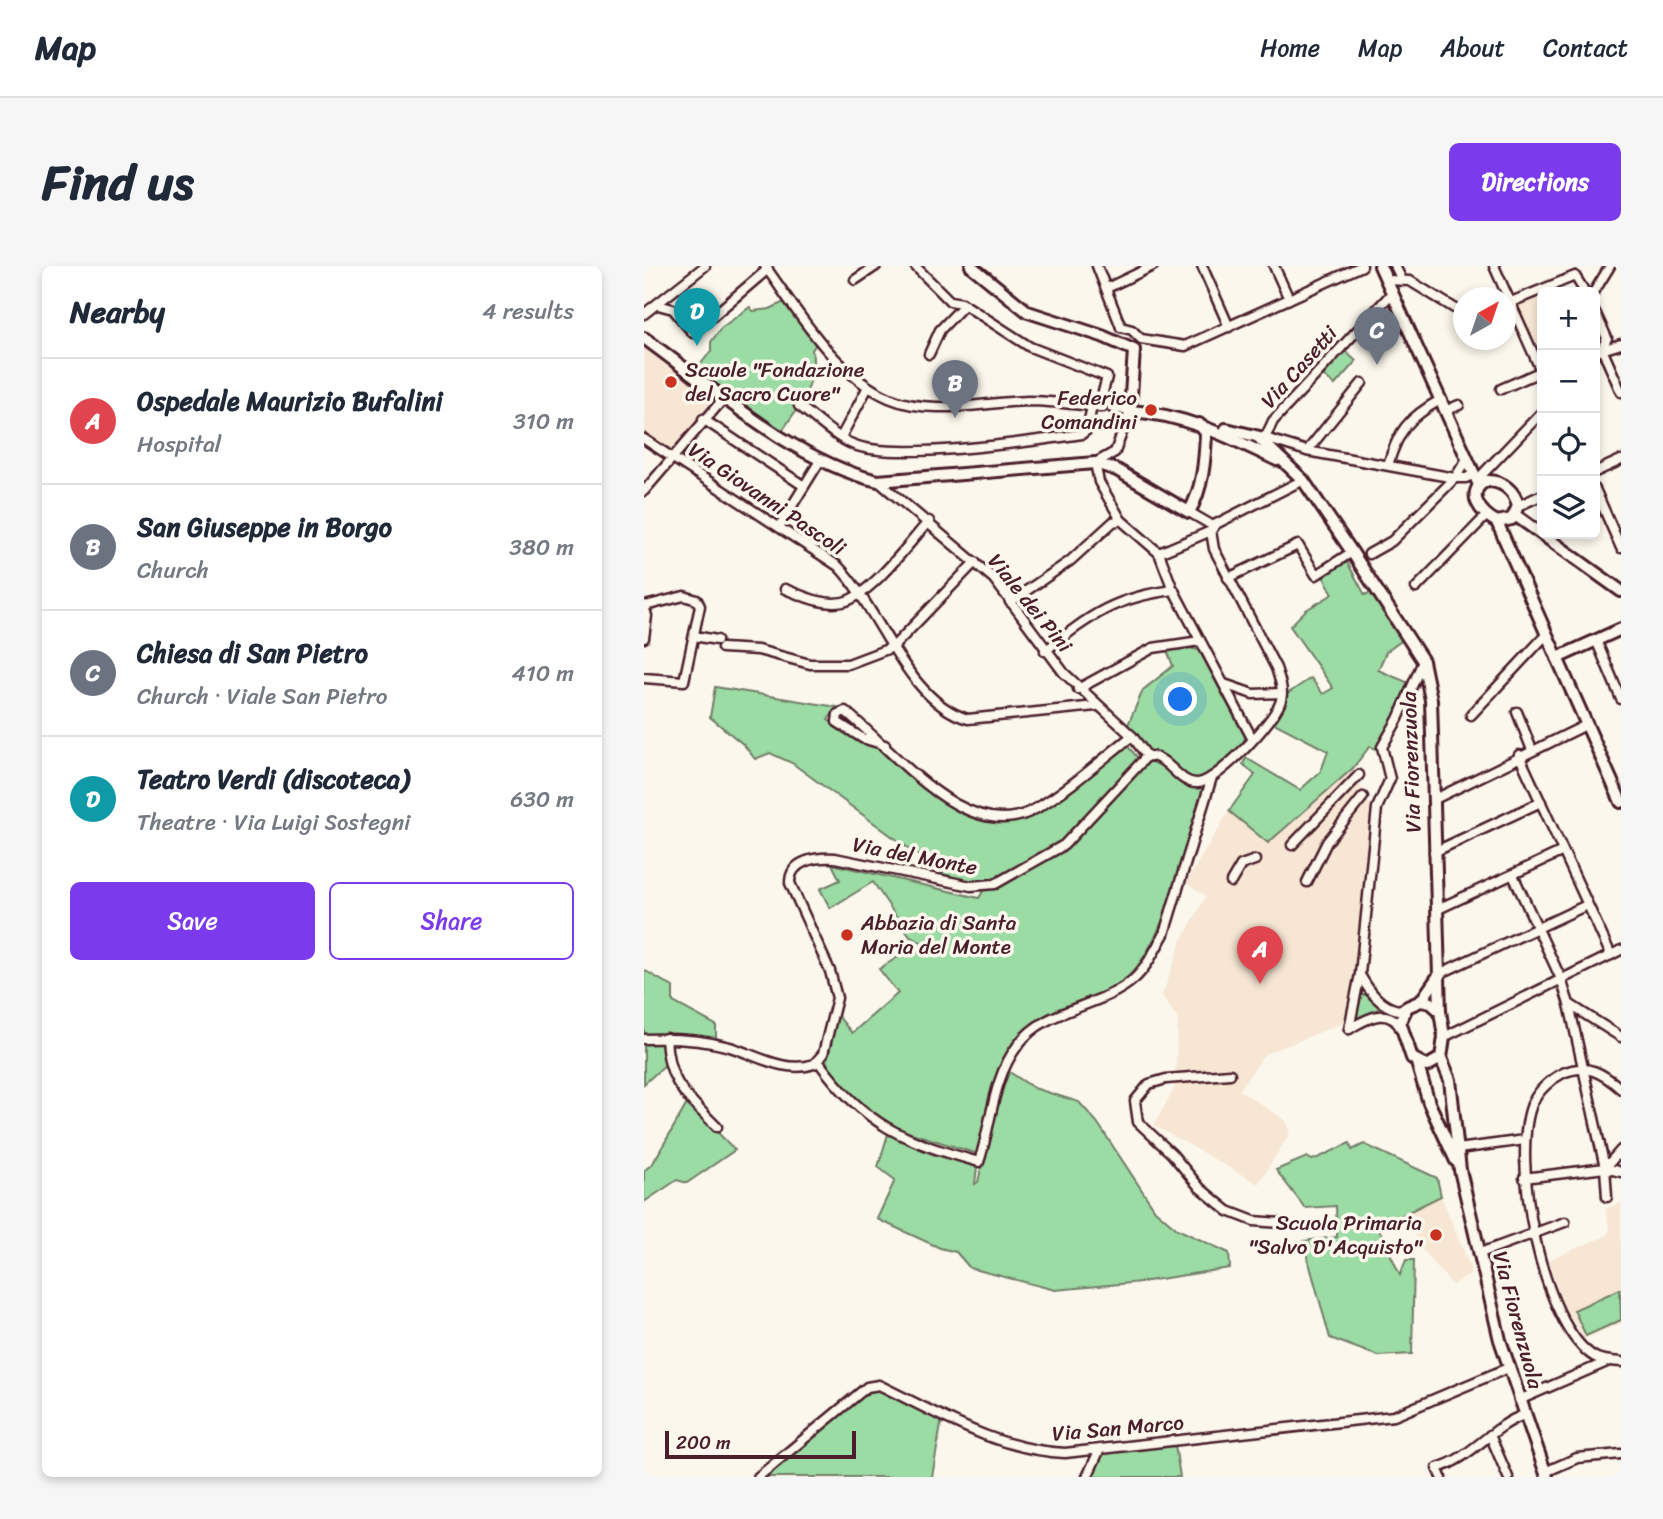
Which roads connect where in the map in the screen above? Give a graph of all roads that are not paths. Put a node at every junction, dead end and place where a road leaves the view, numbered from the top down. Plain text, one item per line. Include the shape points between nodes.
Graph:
1 (705, 266) edge
2 (877, 266) edge
3 (915, 266) edge
4 (971, 266) edge
5 (1097, 266) edge
6 (1153, 266) edge
7 (1202, 266) edge
8 (1274, 266) edge
9 (1362, 266) edge
10 (1380, 266) edge
11 (1395, 266) edge
12 (1494, 266) edge
13 (1610, 266) edge
14 (767, 268) edge
15 (855, 280) dead end
16 (1387, 280) junction
17 (1402, 280) junction
18 (1504, 287) edge
19 (1548, 287) edge
20 (1581, 287) edge
21 (1597, 287) edge
22 (1107, 288) junction
23 (1537, 291) edge
24 (1392, 292) junction
25 (1289, 299) junction
26 (1516, 300) edge
27 (658, 305) junction
28 (964, 305) junction
29 (1453, 307) edge
30 (645, 312) edge
31 (1517, 318) edge
32 (1600, 323) edge
33 (1121, 327) junction
34 (1229, 327) junction
35 (644, 338) edge
36 (1141, 339) junction
37 (1112, 340) junction
38 (1620, 342) edge
39 (1600, 347) edge
40 (1600, 349) edge
41 (1134, 351) junction
42 (929, 354) dead end
43 (1600, 354) edge
44 (1537, 361) edge
45 (1537, 374) edge
46 (1362, 383) dead end
47 (868, 387) junction
48 (1501, 389) dead end
49 (1621, 391) edge
50 (725, 397) junction
51 (1459, 405) dead end
52 (799, 406) dead end
53 (1442, 406) junction
54 (1102, 407) junction
55 (1130, 411) junction
56 (1541, 413) edge
57 (703, 419) junction
58 (1199, 424) junction
59 (1220, 432) junction
60 (841, 438) junction
61 (644, 439) edge
62 (1264, 441) junction
63 (1205, 444) junction
64 (1254, 449) junction
65 (1307, 451) junction
66 (1115, 452) junction
67 (673, 457) junction
68 (1467, 458) junction
69 (821, 459) junction
70 (1621, 460) edge
71 (1095, 463) junction
72 (1388, 465) junction
73 (1289, 466) junction
74 (1117, 470) junction
75 (1600, 470) edge
76 (1455, 478) junction
77 (1303, 480) junction
78 (1477, 480) junction
79 (878, 481) junction
80 (804, 486) junction
81 (644, 491) edge
82 (1537, 498) edge
83 (1600, 500) edge
84 (1517, 510) junction
85 (1189, 512) junction
86 (1486, 516) junction
87 (1121, 520) junction
88 (929, 521) junction
89 (1497, 522) junction
90 (779, 527) junction
91 (1212, 528) junction
92 (1621, 548) edge
93 (1352, 552) junction
94 (1159, 553) junction
95 (1369, 554) dead end
96 (975, 562) junction
97 (1228, 578) junction
98 (1416, 588) dead end
99 (785, 589) dead end
100 (1174, 590) junction
101 (1621, 591) edge
102 (862, 593) junction
103 (1010, 602) junction
104 (644, 606) edge
105 (1621, 629) edge
106 (694, 636) junction
107 (1545, 636) junction
108 (644, 638) edge
109 (1596, 640) junction
110 (1200, 641) junction
111 (893, 646) junction
112 (1045, 651) junction
113 (1557, 658) junction
114 (1423, 661) junction
115 (644, 678) edge
116 (1224, 684) junction
117 (1078, 688) junction
118 (1282, 693) junction
119 (1621, 699) edge
120 (1096, 705) junction
121 (1517, 712) dead end
122 (1471, 715) dead end
123 (1586, 725) junction
124 (1132, 736) junction
125 (1252, 738) junction
126 (885, 745) junction
127 (1532, 750) junction
128 (1519, 755) junction
129 (1147, 756) junction
130 (1359, 775) dead end
131 (1212, 777) junction
132 (1363, 797) dead end
133 (1433, 800) junction
134 (1541, 802) junction
135 (1621, 802) edge
136 (1292, 845) dead end
137 (1563, 851) junction
138 (1434, 852) junction
139 (1255, 860) dead end
140 (1513, 876) junction
141 (1231, 882) dead end
142 (1307, 883) dead end
143 (1587, 905) junction
144 (1438, 909) junction
145 (1538, 928) junction
146 (1621, 950) edge
147 (1611, 955) junction
148 (1441, 973) junction
149 (1360, 974) junction
150 (1561, 979) junction
151 (1372, 995) junction
152 (1356, 997) junction
153 (1421, 1000) junction
154 (1569, 1004) junction
155 (1403, 1009) junction
156 (1387, 1011) junction
157 (1440, 1011) junction
158 (1402, 1031) junction
159 (1444, 1037) junction
160 (1621, 1037) edge
161 (666, 1038) junction
162 (644, 1039) edge
163 (1441, 1058) junction
164 (818, 1061) junction
165 (1417, 1063) junction
166 (1585, 1070) junction
167 (1230, 1074) dead end
168 (1620, 1086) edge
169 (717, 1127) dead end
170 (1525, 1140) junction
171 (1458, 1149) junction
172 (1621, 1150) edge
173 (1605, 1167) junction
174 (1460, 1170) junction
175 (1621, 1172) edge
176 (1524, 1178) junction
177 (1607, 1197) dead end
178 (1565, 1222) dead end
179 (1281, 1223) dead end
180 (1534, 1233) junction
181 (1480, 1253) junction
182 (1609, 1361) junction
183 (1621, 1362) edge
184 (1508, 1368) junction
185 (1519, 1400) junction
186 (1524, 1415) junction
187 (1490, 1435) junction
188 (1099, 1451) junction
189 (1621, 1454) edge
190 (1439, 1473) edge
191 (760, 1474) edge
192 (1546, 1474) edge
193 (1087, 1477) edge
194 (1508, 1477) edge

1 - 27 street
2 - 15 street
3 - 28 street via 950,301
4 - 37 street via 1028,312
5 - 22 street
6 - 22 street
7 - 34 street
8 - 25 street
9 - 25 street
10 - 16 street
11 - 17 street
12 - 18 street
13 - 21 street
14 - 27 street via 693,333 673,309
14 - 47 street via 826,346
16 - 17 street
16 - 24 street
17 - 29 street
19 - 20 street via 1575,276
22 - 33 street
23 - 26 street
24 - 53 street
24 - 62 street, Via Casetti via 1272,421
25 - 34 street
27 - 30 street
28 - 42 street via 940,330
28 - 54 street via 1030,347 1107,377
31 - 44 street
32 - 39 street via 1607,338
33 - 36 street
33 - 37 street
34 - 36 street via 1185,346
35 - 50 street
36 - 41 street
37 - 41 street
38 - 40 street
41 - 55 street
43 - 49 street
45 - 48 street
46 - 65 street
47 - 54 street via 913,405 1028,401
47 - 60 street
50 - 57 street
50 - 69 street
51 - 53 street
52 - 60 street
53 - 68 street
53 - 72 street via 1421,411 1396,437
54 - 55 street
54 - 60 street via 1082,434 1021,444 879,450
55 - 58 street
55 - 66 street
56 - 78 street
57 - 67 street
57 - 80 street
58 - 59 street, Via Fiorenzuola
58 - 62 street
58 - 63 street via 1206,433
59 - 63 street
59 - 64 street, Via Fiorenzuola
61 - 67 street, Via Giovanni Pascoli
62 - 64 street
62 - 65 street
62 - 73 street, Via Fiorenzuola
63 - 85 street via 1199,492
64 - 73 street, Via Fiorenzuola
65 - 72 street
66 - 71 street
66 - 74 street
67 - 81 street
67 - 90 street, Via Giovanni Pascoli
68 - 76 street
68 - 78 street
69 - 79 street
69 - 80 street
70 - 75 street
71 - 74 street
71 - 79 street
71 - 87 street via 1099,482
72 - 76 street
73 - 77 street, Via Fiorenzuola
74 - 85 street
76 - 78 street
76 - 95 street via 1392,541
77 - 91 street
77 - 93 street, Via Fiorenzuola
78 - 84 street via 1501,484 1514,494
78 - 86 street via 1476,502
79 - 88 street, Viale dei Pini
80 - 90 street
82 - 84 street
83 - 92 street
84 - 89 street via 1507,521
84 - 101 street
85 - 91 street
86 - 89 street
86 - 98 street
87 - 94 street
87 - 103 street
88 - 96 street, Viale dei Pini
88 - 102 street
89 - 107 street
90 - 102 street, Via Giovanni Pascoli via 838,566
91 - 94 street
91 - 97 street via 1214,550
93 - 97 street via 1315,575 1298,545
93 - 114 street, Via Fiorenzuola
94 - 100 street
96 - 103 street, Viale dei Pini
96 - 111 street
97 - 118 street via 1276,668
99 - 102 street via 816,601 843,602
100 - 110 street
100 - 112 street via 1122,600
102 - 111 street, Via Giovanni Pascoli
103 - 112 street, Viale dei Pini
104 - 106 street via 684,596 697,600
104 - 108 street
105 - 109 street
106 - 111 street via 810,664 848,664
106 - 115 street via 684,681
107 - 113 street
107 - 122 street
109 - 113 street
109 - 119 street
110 - 116 street
110 - 117 street via 1153,648
111 - 120 street, Via Giovanni Pascoli via 932,699 961,717
112 - 117 street, Viale dei Pini
113 - 123 street
114 - 133 street, Via Fiorenzuola via 1431,700
114 - 149 street via 1381,747 1390,779 1377,808
116 - 118 street via 1253,694
116 - 125 street
117 - 120 street, Viale dei Pini
118 - 125 street via 1278,708
120 - 124 street, Viale dei Pini
121 - 127 street
123 - 127 street
123 - 135 street
124 - 126 street via 1036,809 1006,820 962,810
124 - 129 street, Viale dei Pini
125 - 131 street via 1236,760
126 - 126 street via 845,711 838,714 837,722 848,730
127 - 128 street
128 - 133 street
128 - 134 street
129 - 131 street via 1157,757 1191,783
129 - 164 street, Via del Monte via 1064,845 995,884 971,886 825,858 806,861 795,869 790,883 830,971 836,998
130 - 136 street
131 - 164 street via 1156,950 1133,979 1100,1000 1042,1023 1016,1046 995,1094 979,1162 888,1130 844,1096
132 - 142 street via 1327,842
133 - 138 street, Via Fiorenzuola
134 - 137 street
134 - 138 street
137 - 140 street
137 - 143 street
138 - 144 street, Via Fiorenzuola
139 - 141 street via 1241,865
140 - 144 street
140 - 145 street
143 - 145 street
143 - 147 street
144 - 148 street, Via Fiorenzuola
145 - 148 street
145 - 150 street
146 - 147 street
147 - 150 street
148 - 153 street
148 - 157 street, Via Fiorenzuola
149 - 151 street
149 - 152 street
150 - 154 street
150 - 159 street
151 - 152 street
151 - 156 street
152 - 156 street via 1349,1029
153 - 155 street
153 - 157 street
154 - 160 street
154 - 166 street
155 - 156 street
155 - 158 street
156 - 158 street
157 - 159 street
158 - 165 street
159 - 163 street
161 - 162 street
161 - 164 street via 730,1047 775,1063 809,1066
161 - 169 street via 674,1081
163 - 165 street via 1432,1065
163 - 171 street, Via Fiorenzuola via 1450,1080
165 - 174 street, Via Fiorenzuola via 1429,1103
166 - 168 street
166 - 170 street via 1561,1075 1542,1088 1532,1104
166 - 173 street
167 - 179 street via 1149,1084 1135,1101 1138,1122 1228,1211 1254,1221
170 - 171 street
170 - 176 street
171 - 174 street, Via Fiorenzuola
172 - 173 street
173 - 175 street
173 - 176 street
173 - 177 street
174 - 181 street, Via Fiorenzuola
176 - 180 street
178 - 180 street
180 - 181 street
180 - 182 street via 1563,1317 1587,1351
181 - 184 street, Via Fiorenzuola
182 - 183 street
182 - 185 street
184 - 185 street, Via Fiorenzuola
184 - 188 street, Via San Marco via 1394,1416
185 - 186 street, Via Fiorenzuola
186 - 187 street
186 - 192 street, Via Fiorenzuola
187 - 190 street
187 - 194 street
188 - 191 street, Via San Marco via 1040,1452 1017,1447 879,1385 867,1387
188 - 193 street
189 - 192 street via 1577,1458

